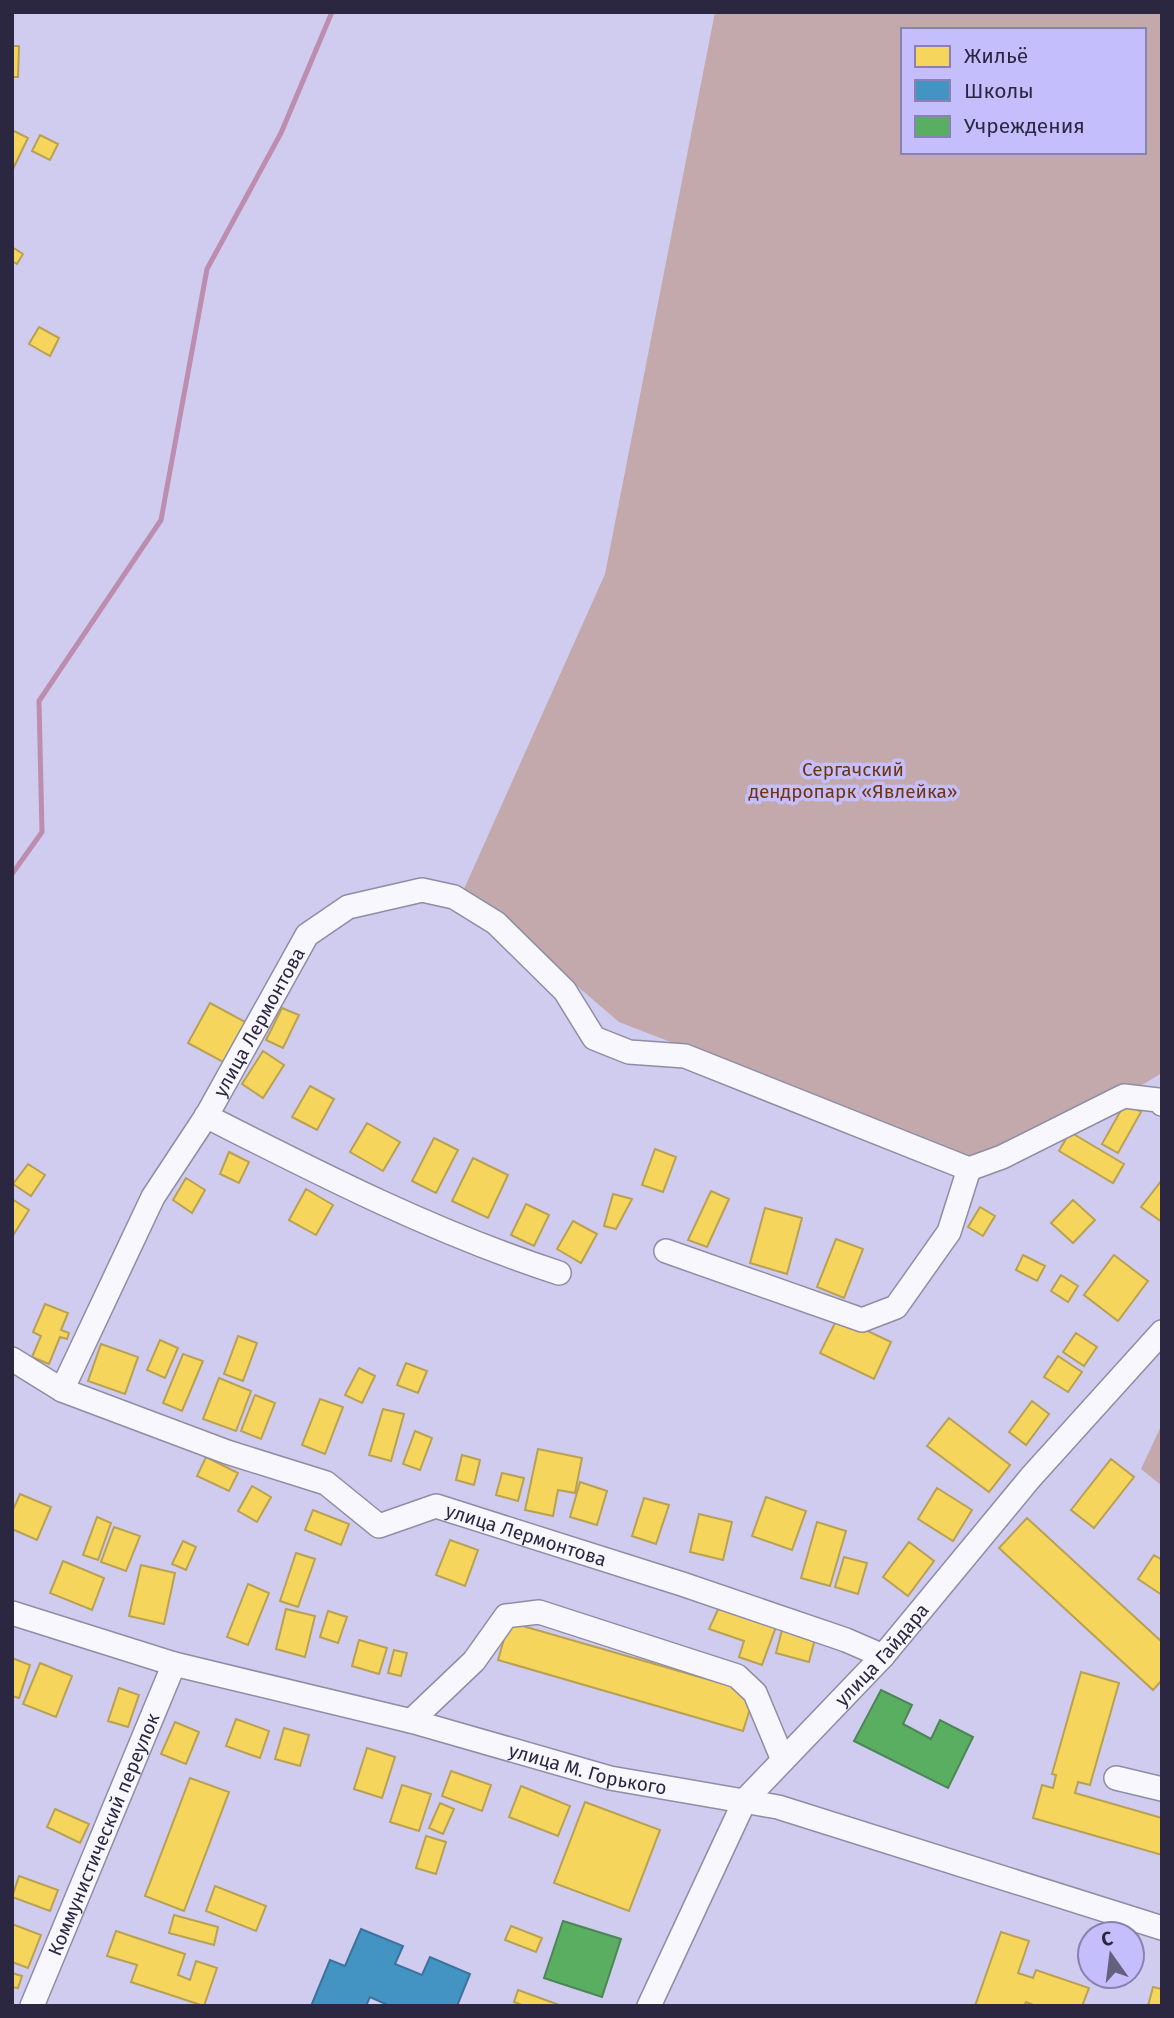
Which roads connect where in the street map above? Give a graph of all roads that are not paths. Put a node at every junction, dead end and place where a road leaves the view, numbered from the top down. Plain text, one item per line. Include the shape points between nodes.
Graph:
1 (1162, 1104) edge
2 (206, 1116) junction
3 (969, 1169) junction
4 (666, 1251) dead end
5 (559, 1273) dead end
6 (1162, 1332) edge
7 (12, 1359) edge
8 (62, 1390) junction
9 (12, 1613) edge
10 (883, 1656) junction
11 (174, 1664) junction
12 (411, 1721) junction
13 (783, 1760) junction
14 (1115, 1778) dead end
15 (1162, 1789) edge
16 (745, 1800) junction
17 (1162, 1928) edge
18 (32, 2006) edge
19 (649, 2006) edge

1 - 3 street via 1124,1096
2 - 3 street, улица Лермонтова via 307,935 348,907 422,890 454,897 496,923 565,991 594,1038 629,1052 685,1056
2 - 5 street, улица Лермонтова via 363,1196 492,1251
2 - 8 street, улица Лермонтова via 153,1196
3 - 4 street via 942,1243 896,1307 862,1320
6 - 10 street, улица Гайдара via 1031,1477
7 - 8 street, улица Лермонтова
8 - 10 street, улица Лермонтова via 227,1452 327,1483 379,1526 436,1506 695,1588
9 - 11 street, улица М. Горького
10 - 13 street, улица Гайдара
11 - 12 street, улица М. Горького
11 - 18 street, Коммунистический переулок
12 - 13 street via 474,1661 506,1616 539,1612 737,1676 755,1693
12 - 16 street, улица М. Горького via 610,1778
13 - 16 street, улица Гайдара
14 - 15 street
16 - 17 street, улица М. Горького
16 - 19 street, улица Гайдара

